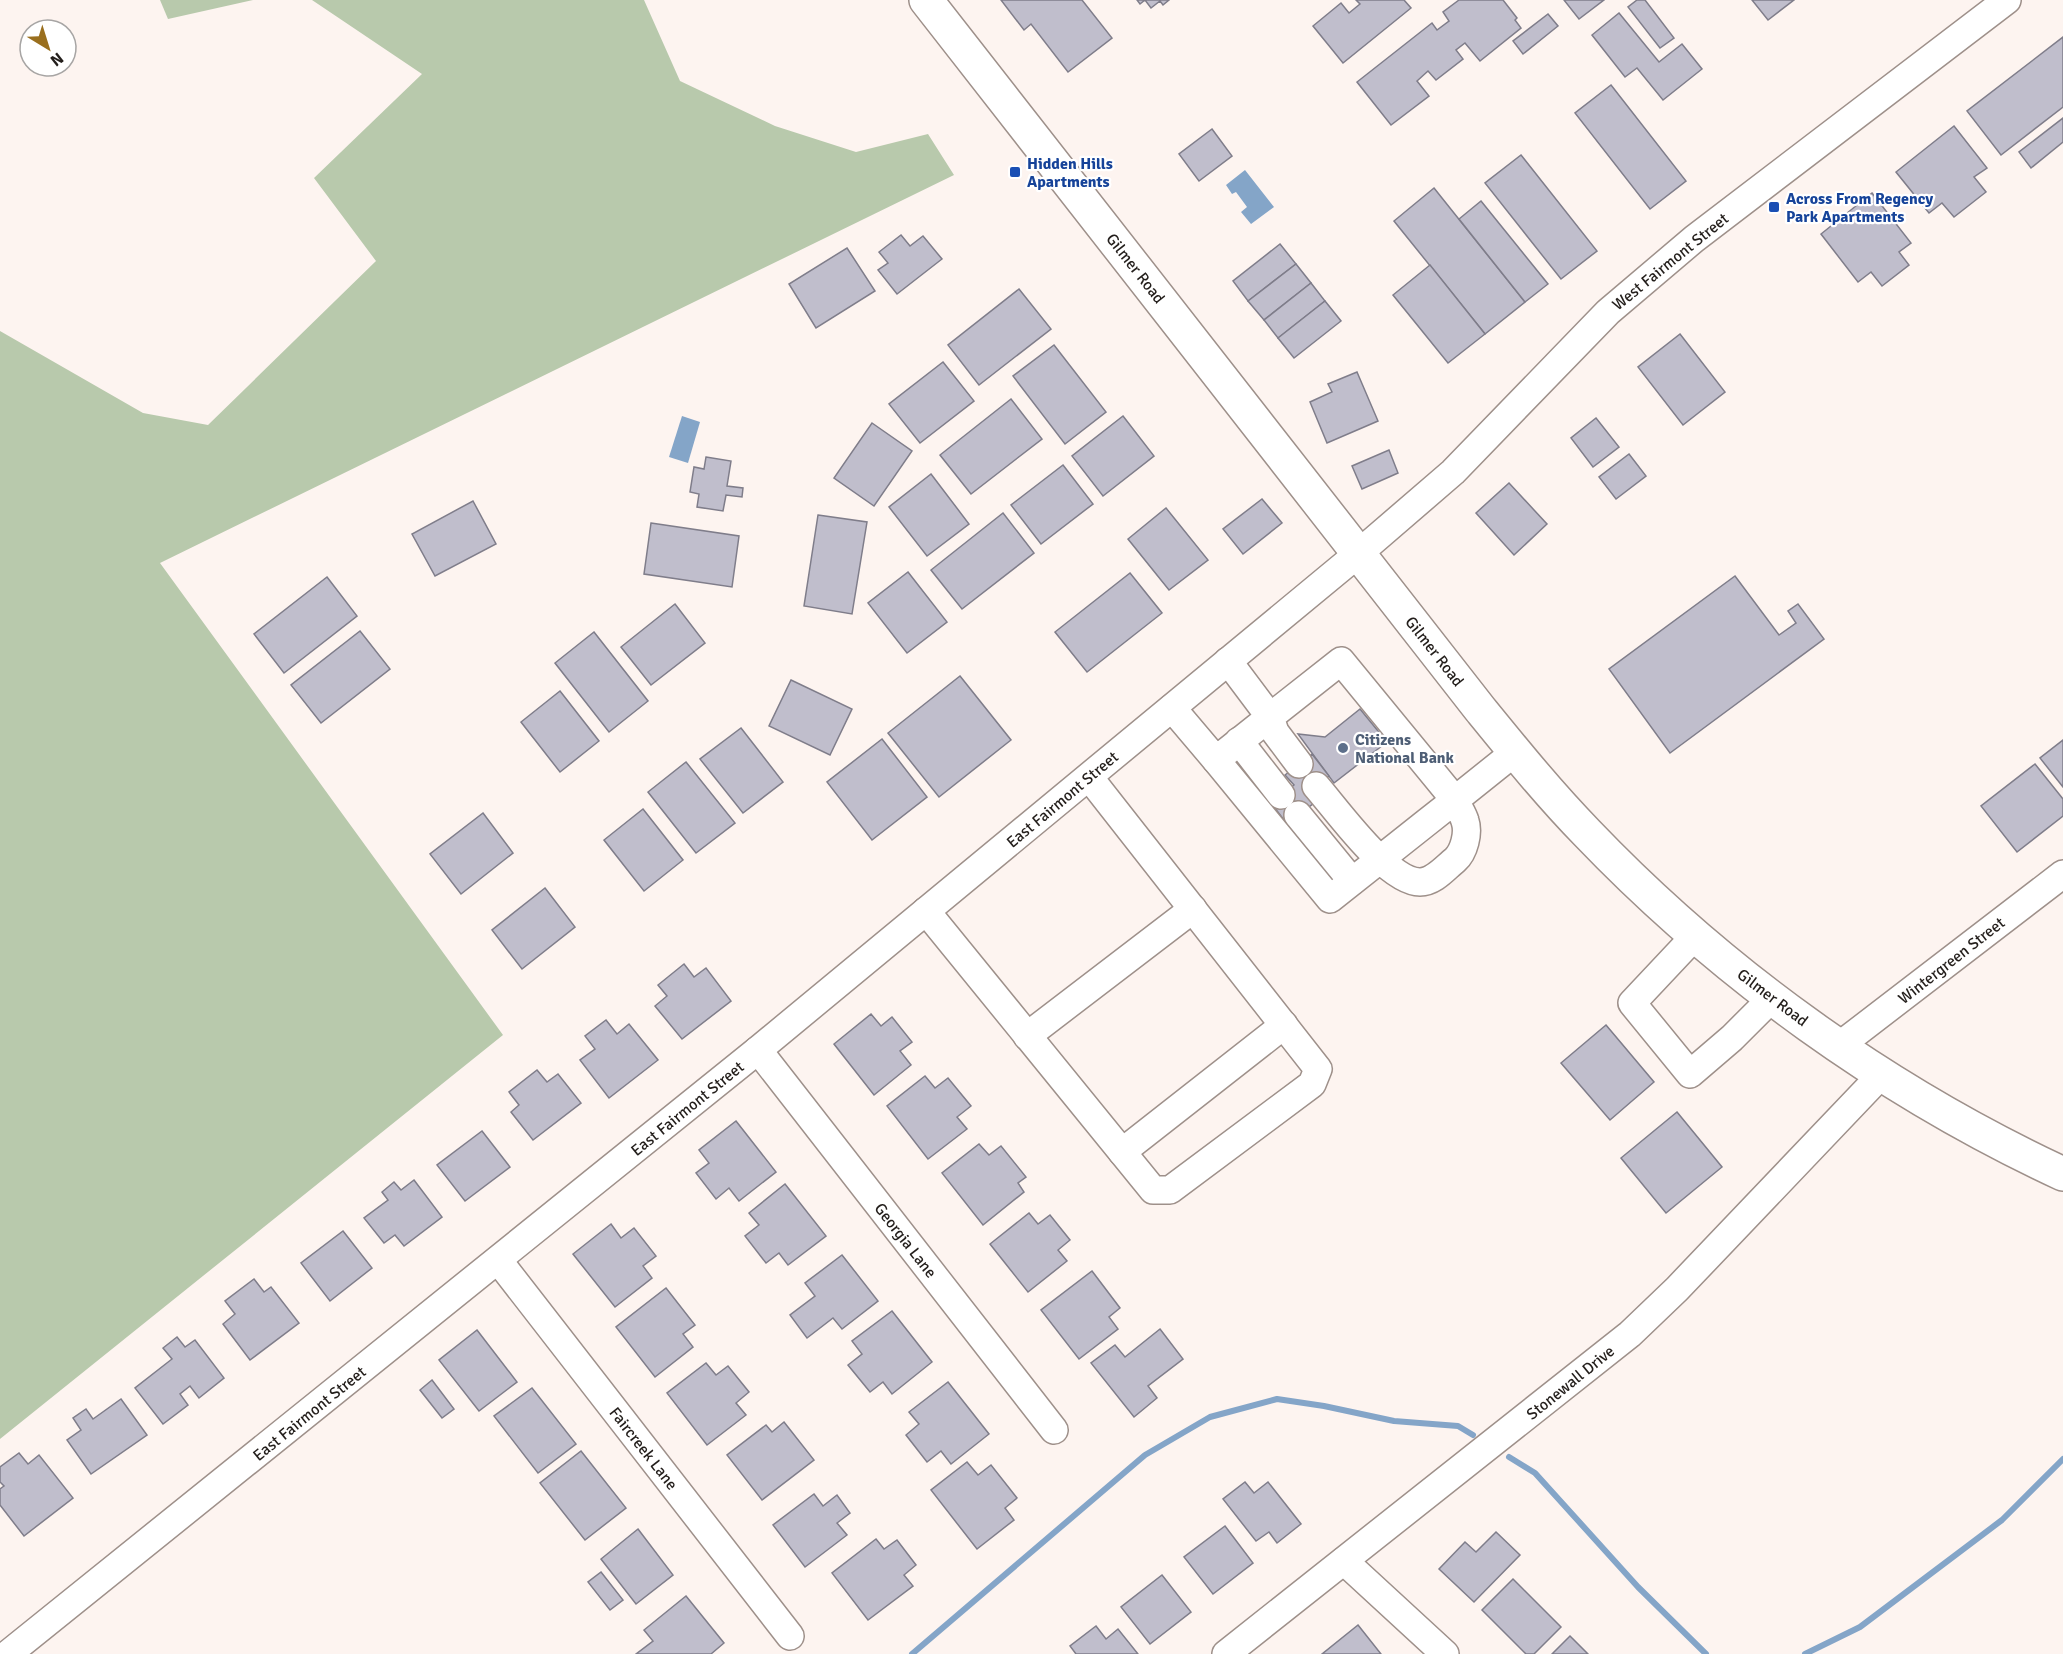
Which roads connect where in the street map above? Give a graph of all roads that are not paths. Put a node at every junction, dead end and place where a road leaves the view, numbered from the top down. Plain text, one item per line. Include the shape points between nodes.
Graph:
1 (926, 0) edge
2 (2007, 0) edge
3 (1359, 553) junction
4 (1228, 661) junction
5 (1172, 708) junction
6 (1270, 717) junction
7 (1239, 741) junction
8 (1515, 752) junction
9 (1216, 760) junction
10 (1299, 764) dead end
11 (1089, 777) junction
12 (1316, 786) dead end
13 (1455, 800) junction
14 (1379, 860) junction
15 (2063, 874) edge
16 (1353, 881) junction
17 (1192, 909) junction
18 (926, 911) junction
19 (1695, 936) junction
20 (1772, 998) junction
21 (1284, 1025) junction
22 (1027, 1036) junction
23 (1839, 1046) junction
24 (758, 1050) junction
25 (1882, 1074) junction
26 (1122, 1152) junction
27 (2063, 1174) edge
28 (498, 1260) junction
29 (1054, 1430) dead end
30 (1344, 1562) junction
31 (790, 1636) dead end
32 (8, 1654) edge
33 (1226, 1654) edge
34 (1445, 1654) edge

1 - 3 main road, Gilmer Road
2 - 3 street, West Fairmont Street via 1651,275 1578,341 1486,440
3 - 4 street, East Fairmont Street
3 - 8 main road, Gilmer Road
4 - 5 street, East Fairmont Street
4 - 6 street
5 - 9 street
5 - 11 street, East Fairmont Street
6 - 7 street
6 - 10 street via 1275,732
6 - 13 street via 1341,661
7 - 9 street
7 - 16 street
8 - 13 street
8 - 19 main road, Gilmer Road via 1586,833
9 - 16 street via 1330,899
11 - 17 street
11 - 18 street, East Fairmont Street
12 - 14 street
13 - 14 street
13 - 14 street via 1466,822 1466,836 1460,855 1433,878 1421,882 1408,879
14 - 16 street
15 - 23 street, Wintergreen Street
17 - 21 street
17 - 22 street
18 - 22 street
18 - 24 street, East Fairmont Street
19 - 20 main road, Gilmer Road
19 - 20 street via 1632,1003 1690,1074
20 - 23 main road, Gilmer Road
21 - 26 street
21 - 26 street via 1318,1069 1311,1084 1170,1190 1152,1190
22 - 26 street
23 - 25 main road, Gilmer Road
24 - 28 street, East Fairmont Street
24 - 29 street, Georgia Lane
25 - 27 main road, Gilmer Road via 1990,1138
25 - 30 street, Stonewall Drive via 1630,1334
28 - 31 street, Faircreek Lane
28 - 32 street, East Fairmont Street
30 - 33 street, Stonewall Drive
30 - 34 street

